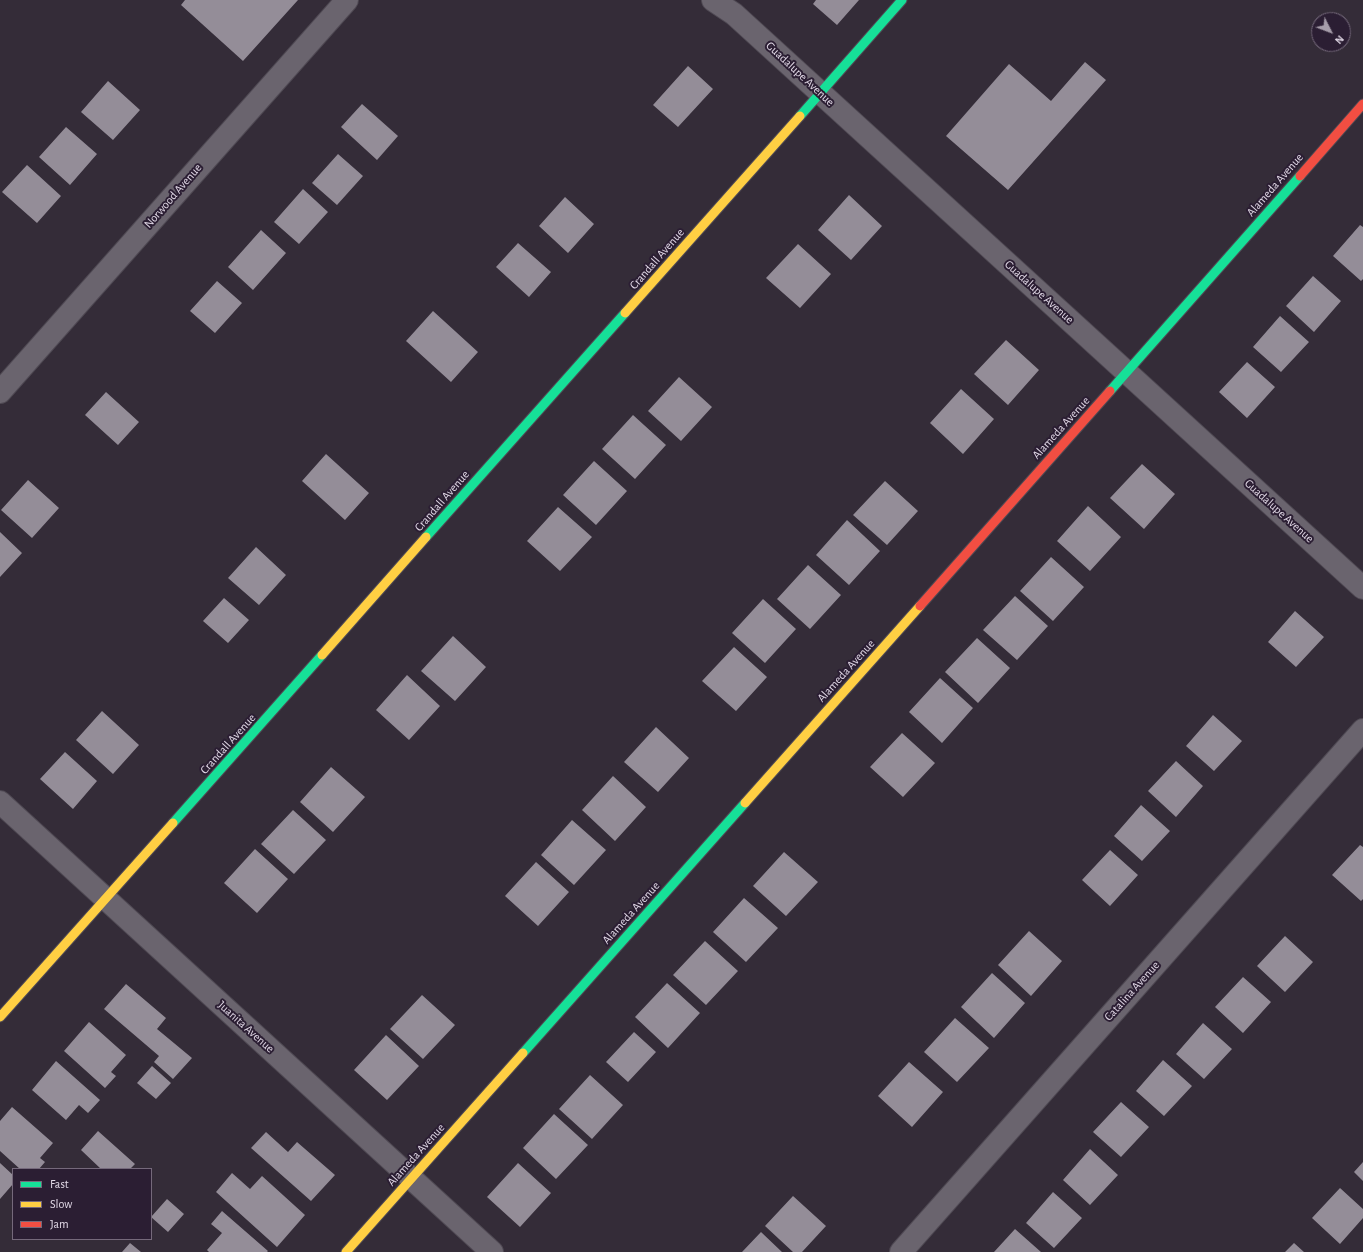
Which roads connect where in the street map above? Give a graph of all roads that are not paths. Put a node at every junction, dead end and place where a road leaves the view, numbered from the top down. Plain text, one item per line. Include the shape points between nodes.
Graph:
1 (347, 0) edge
2 (713, 0) edge
3 (902, 0) edge
4 (820, 92) junction
5 (1363, 104) edge
6 (1126, 372) junction
7 (0, 392) edge
8 (1363, 588) edge
9 (1363, 730) edge
10 (0, 802) edge
11 (105, 898) junction
12 (0, 1017) edge
13 (411, 1178) junction
14 (346, 1252) edge
15 (492, 1252) edge
16 (900, 1252) edge

1 - 7 street, Norwood Avenue
2 - 4 street, Guadalupe Avenue via 734,14
3 - 4 street, Crandall Avenue
4 - 6 street, Guadalupe Avenue
4 - 11 street, Crandall Avenue
5 - 6 street, Alameda Avenue
6 - 8 street, Guadalupe Avenue
6 - 13 street, Alameda Avenue
9 - 16 street, Catalina Avenue
10 - 11 street, Juanita Avenue
11 - 12 street, Crandall Avenue
11 - 13 street, Juanita Avenue
13 - 14 street, Alameda Avenue
13 - 15 street, Juanita Avenue

